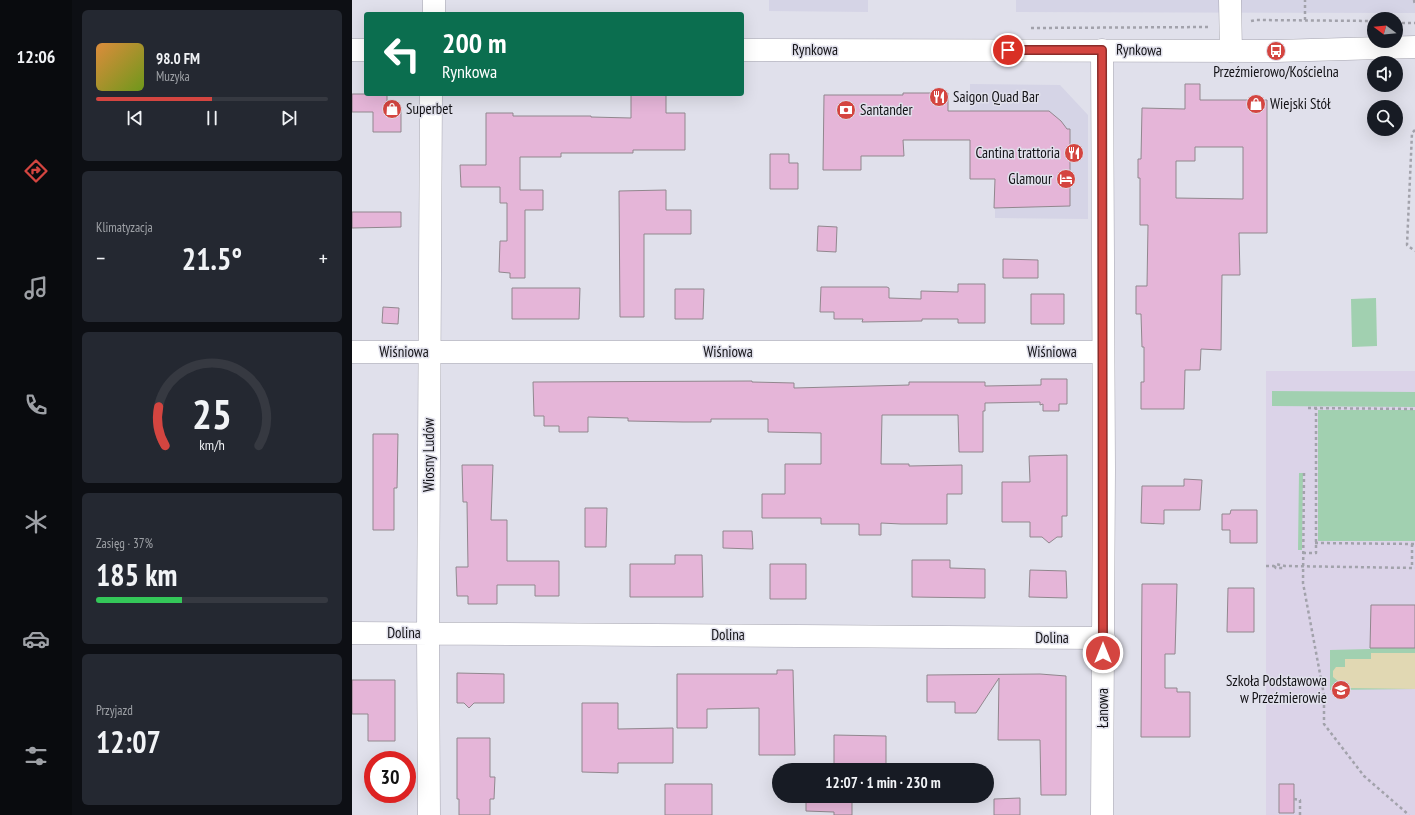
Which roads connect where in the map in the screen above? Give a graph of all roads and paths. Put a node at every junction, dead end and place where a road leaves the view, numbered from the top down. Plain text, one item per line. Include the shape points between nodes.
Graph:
1 (434, 0) edge
2 (1230, 0) edge
3 (1305, 0) edge
4 (1414, 0) edge
5 (1415, 5) edge
6 (434, 12) edge
7 (1305, 20) junction
8 (1367, 21) edge
9 (1403, 23) edge
10 (1415, 23) edge
11 (1095, 27) dead end
12 (1230, 27) junction
13 (1415, 46) edge
14 (352, 50) edge
15 (364, 50) edge
16 (744, 50) edge
17 (1102, 50) junction
18 (1231, 51) junction
19 (431, 96) edge
20 (1415, 130) edge
21 (1415, 251) edge
22 (352, 352) edge
23 (429, 352) junction
24 (1103, 352) junction
25 (1308, 408) dead end
26 (1316, 408) junction
27 (1415, 409) edge
28 (1304, 473) dead end
29 (1315, 543) junction
30 (1414, 544) edge
31 (1303, 553) junction
32 (1266, 566) dead end
33 (1303, 566) junction
34 (1414, 568) edge
35 (352, 633) edge
36 (428, 633) junction
37 (1104, 638) junction
38 (1294, 799) dead end
39 (429, 815) edge
40 (1102, 815) edge
41 (1300, 815) edge
42 (1409, 815) edge

1 - 6 street
2 - 12 street
3 - 7 path
4 - 5 path
7 - 8 path
7 - 12 path via 1256,20
9 - 10 path
11 - 12 path
12 - 18 street
13 - 18 street, Rynkowa
14 - 15 street
16 - 17 street, Rynkowa
17 - 18 street, Rynkowa
17 - 24 street, Łanowa
19 - 23 street, Wiosny Ludów
20 - 21 path via 1412,134 1407,245
22 - 23 street, Wiśniowa
23 - 24 street, Wiśniowa
23 - 36 street, Wiosny Ludów
24 - 37 street, Łanowa
25 - 26 path
26 - 27 path
26 - 29 path
28 - 31 path
29 - 30 path
29 - 31 path via 1316,553
30 - 34 path
31 - 33 path
32 - 33 path
33 - 34 path
33 - 42 path via 1303,583 1324,695 1324,724 1364,776
35 - 36 street, Dolina
36 - 37 street, Dolina
36 - 39 street, Wiosny Ludów
37 - 40 street, Łanowa
38 - 41 path via 1300,800

